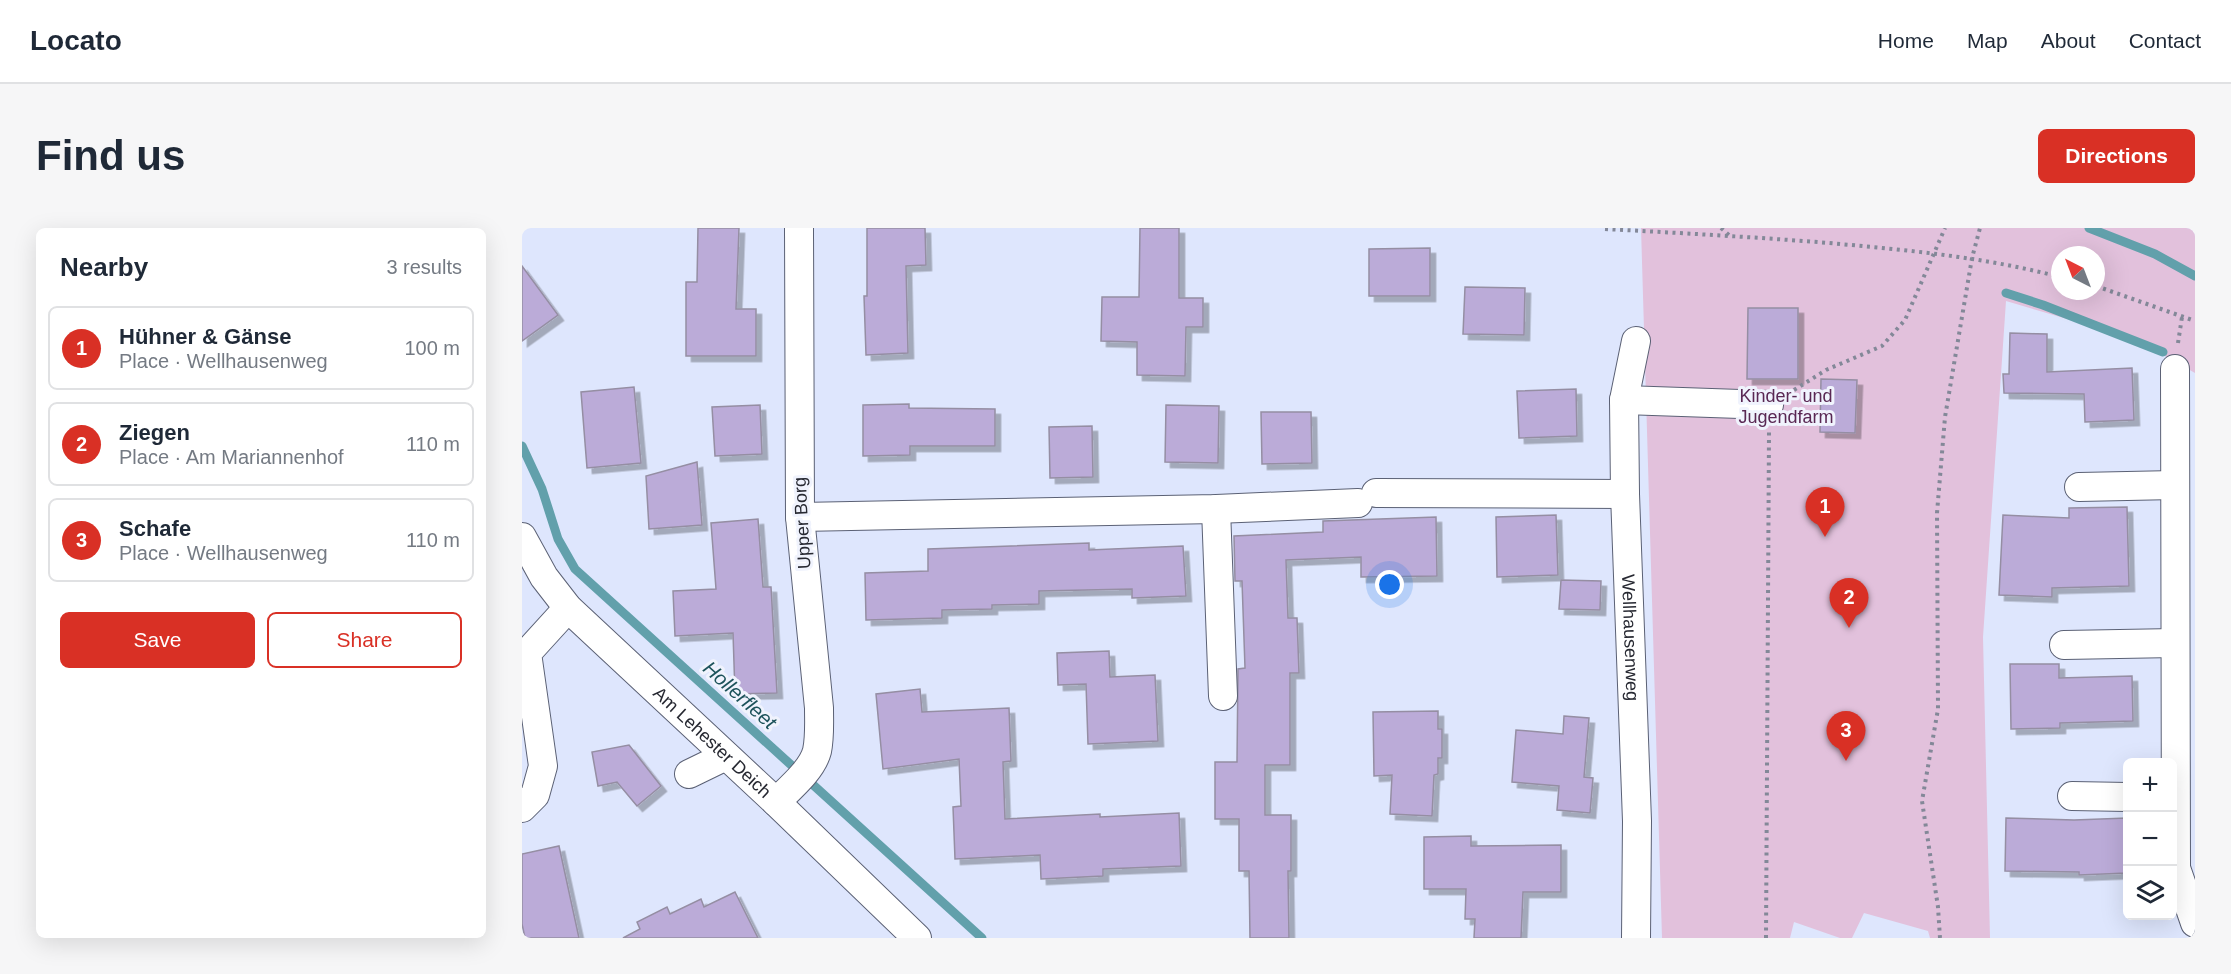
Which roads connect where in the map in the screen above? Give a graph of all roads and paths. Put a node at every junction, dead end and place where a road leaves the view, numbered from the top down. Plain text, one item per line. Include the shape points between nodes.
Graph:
1 (799, 228) edge
2 (1721, 228) edge
3 (1946, 228) edge
4 (1980, 228) edge
5 (1605, 229) edge
6 (1730, 235) junction
7 (1934, 253) junction
8 (1972, 258) junction
9 (2051, 275) edge
10 (2105, 289) edge
11 (2195, 321) edge
12 (1636, 340) dead end
13 (2175, 369) dead end
14 (1624, 400) junction
15 (1769, 405) junction
16 (2175, 485) junction
17 (2079, 487) dead end
18 (1625, 494) junction
19 (1216, 509) junction
20 (800, 517) junction
21 (522, 537) edge
22 (568, 608) junction
23 (2064, 645) dead end
24 (2182, 661) edge
25 (1223, 696) dead end
26 (726, 756) junction
27 (2176, 758) edge
28 (688, 774) dead end
29 (2072, 796) dead end
30 (2123, 797) edge
31 (776, 802) junction
32 (522, 808) edge
33 (2174, 812) edge
34 (2195, 923) edge
35 (917, 938) edge
36 (1636, 938) edge
37 (1766, 938) edge
38 (1940, 938) edge

1 - 20 street, Upper Borg
2 - 6 path
3 - 7 path
4 - 8 path
5 - 6 path
6 - 7 path
7 - 8 path
7 - 15 path via 1905,320 1882,346 1826,370
8 - 9 path
8 - 38 path via 1945,417 1937,513 1938,709 1922,801
10 - 11 path
12 - 14 street, Wellhausenweg
13 - 16 street
14 - 15 street
14 - 18 street, Wellhausenweg
15 - 37 path
16 - 17 street
16 - 24 street
18 - 19 street via 1367,498
18 - 36 street, Wellhausenweg via 1637,821
19 - 20 street
19 - 25 street
20 - 31 street, Upper Borg via 819,738 817,753
21 - 22 street, Am Lehester Deich via 544,578
22 - 26 street, Am Lehester Deich
22 - 32 street via 527,653 543,766 535,795
23 - 24 street
24 - 27 street
26 - 28 street
26 - 31 street, Am Lehester Deich
29 - 30 street
31 - 35 street, Am Lehester Deich
33 - 34 street via 2176,868

